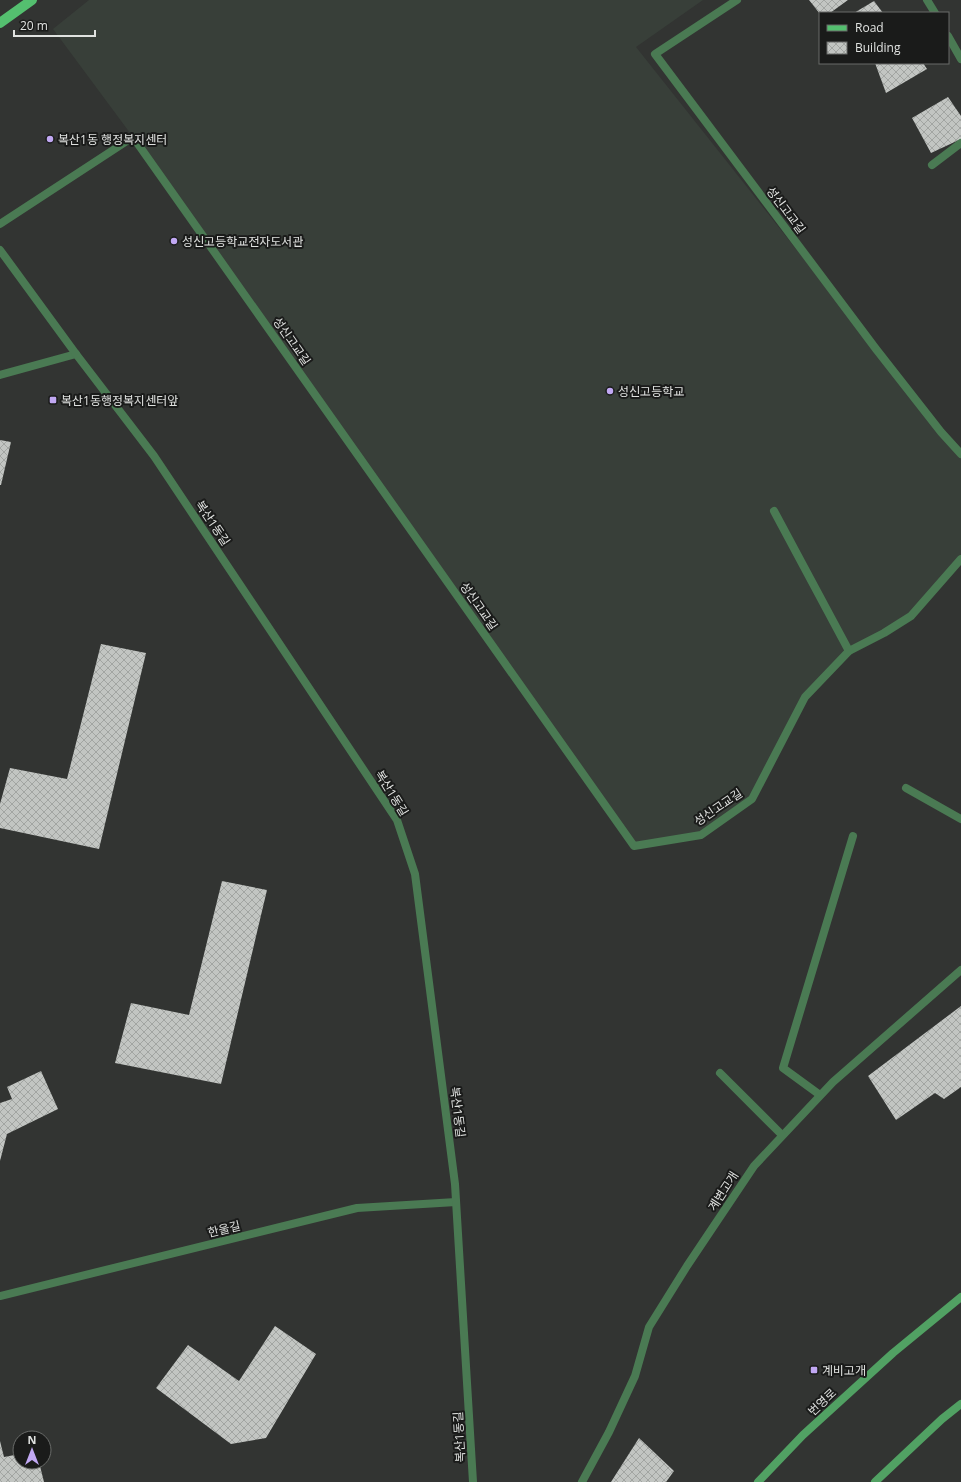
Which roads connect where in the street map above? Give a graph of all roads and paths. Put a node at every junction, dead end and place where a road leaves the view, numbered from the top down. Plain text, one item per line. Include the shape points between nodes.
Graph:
1 (32, 0) edge
2 (736, 0) edge
3 (927, 0) edge
4 (934, 12) edge
5 (0, 22) edge
6 (949, 38) edge
7 (961, 59) edge
8 (961, 143) edge
9 (932, 165) dead end
10 (0, 224) edge
11 (0, 250) edge
12 (76, 354) junction
13 (0, 376) edge
14 (961, 454) edge
15 (774, 511) dead end
16 (961, 559) edge
17 (849, 651) junction
18 (906, 788) dead end
19 (961, 819) edge
20 (852, 836) dead end
21 (961, 970) edge
22 (720, 1073) dead end
23 (820, 1095) junction
24 (782, 1136) junction
25 (456, 1202) junction
26 (0, 1296) edge
27 (961, 1298) edge
28 (961, 1404) edge
29 (473, 1482) edge
30 (582, 1482) edge
31 (758, 1482) edge
32 (875, 1482) edge

1 - 5 main road
2 - 14 street, 성신고교길 via 655,54 876,350
3 - 4 street
6 - 7 street
8 - 9 street
10 - 17 street, 성신고교길 via 133,137 634,846 701,835 752,799 805,697
11 - 12 street, 복산1동길
12 - 13 street
12 - 25 street, 복산1동길 via 154,456 397,820 415,874
15 - 17 street
16 - 17 street, 성신고교길 via 911,616
18 - 19 street
20 - 23 street via 783,1068
21 - 23 street, 계변고개
22 - 24 street
23 - 24 street, 계변고개
24 - 30 street, 계변고개 via 754,1166 649,1327 635,1376
25 - 26 street, 한울길 via 357,1208
25 - 29 street, 복산1동길
27 - 31 main road, 번영로 via 893,1353 803,1435
28 - 32 main road

